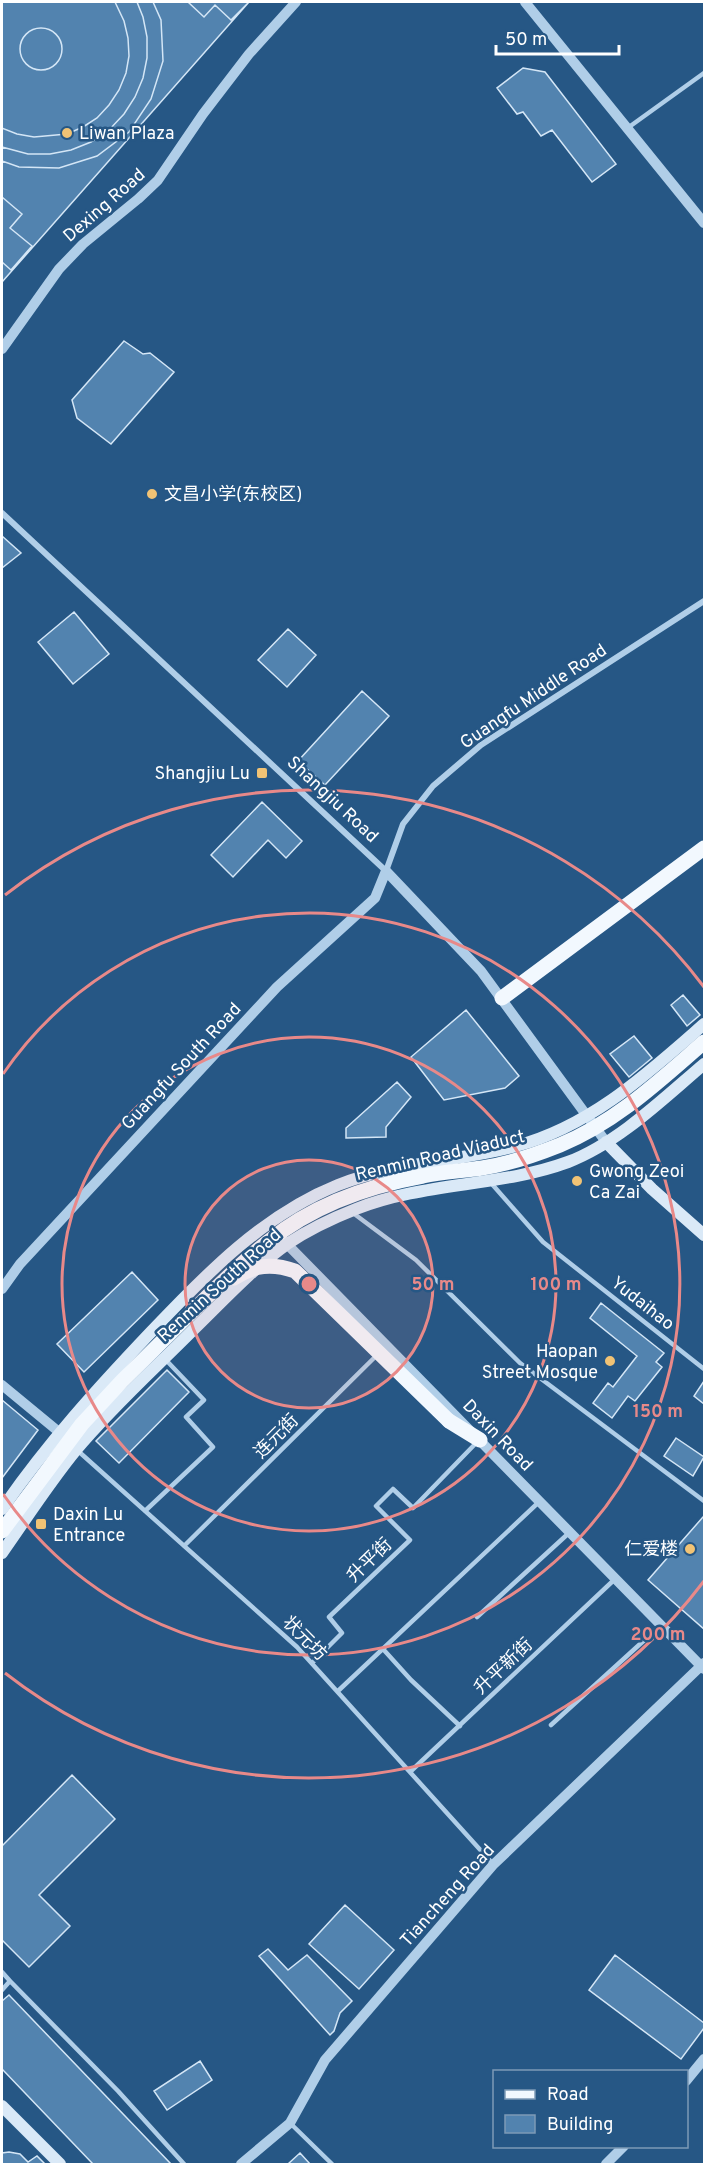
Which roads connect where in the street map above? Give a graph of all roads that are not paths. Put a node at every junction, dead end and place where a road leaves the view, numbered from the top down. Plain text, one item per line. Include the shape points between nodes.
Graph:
1 (296, 2) edge
2 (525, 2) edge
3 (705, 73) edge
4 (627, 128) junction
5 (705, 223) edge
6 (2, 349) edge
7 (2, 513) edge
8 (705, 601) edge
9 (705, 848) edge
10 (386, 871) junction
11 (502, 998) junction
12 (705, 1024) edge
13 (705, 1042) edge
14 (705, 1064) edge
15 (587, 1117) junction
16 (606, 1142) junction
17 (490, 1181) junction
18 (351, 1211) junction
19 (268, 1223) junction
20 (705, 1235) edge
21 (287, 1244) junction
22 (2, 1289) edge
23 (211, 1293) junction
24 (387, 1345) junction
25 (165, 1359) junction
26 (705, 1369) edge
27 (2, 1385) edge
28 (58, 1432) junction
29 (480, 1440) junction
30 (77, 1450) junction
31 (540, 1501) junction
32 (705, 1501) edge
33 (2, 1509) edge
34 (145, 1511) junction
35 (2, 1531) edge
36 (570, 1532) junction
37 (184, 1546) junction
38 (2, 1553) edge
39 (615, 1579) junction
40 (477, 1617) dead end
41 (661, 1625) junction
42 (383, 1649) junction
43 (312, 1663) junction
44 (703, 1666) edge
45 (338, 1691) junction
46 (551, 1725) dead end
47 (460, 1726) junction
48 (410, 1772) junction
49 (493, 1865) junction
50 (2, 1972) edge
51 (10, 1981) junction
52 (2, 1990) edge
53 (705, 2059) edge
54 (688, 2080) edge
55 (3, 2112) edge
56 (290, 2123) junction
57 (622, 2148) edge
58 (60, 2164) edge
59 (184, 2164) edge
60 (241, 2164) edge
61 (332, 2164) edge
62 (606, 2164) edge

1 - 6 street, Dexing Road via 202,114 158,180 59,269
2 - 4 street
3 - 4 lane
4 - 5 street
7 - 10 street, Shangjiu Road
8 - 10 street, Guangfu Middle Road via 481,745 433,786 403,824
9 - 11 main road
10 - 11 street, Shangjiu Road
10 - 22 street, Guangfu South Road via 375,898 278,987 28,1255
11 - 15 street, Shangjiu Road
12 - 15 main road, Renmin South Road via 630,1088
13 - 23 main road, Renmin Road Viaduct, bridge via 632,1103 582,1135 509,1162 412,1178 340,1200 296,1221 271,1239
14 - 16 main road, Renmin South Road
15 - 16 street, Shangjiu Road
15 - 19 main road, Renmin South Road via 513,1147 401,1166 349,1181
16 - 17 main road, Renmin South Road via 568,1162
16 - 20 main road via 652,1190
17 - 18 main road, Renmin South Road via 419,1192
17 - 26 lane, Yudaihao via 543,1242
18 - 21 main road, Renmin South Road
18 - 32 lane via 416,1260 520,1363
19 - 21 street, Daxin Road
19 - 28 main road, Renmin South Road via 202,1280
21 - 24 street, Daxin Road
21 - 25 main road, Renmin South Road
23 - 29 main road, bridge via 259,1266 295,1271 449,1421
23 - 35 main road, Renmin Road Viaduct via 82,1424
24 - 29 street, Daxin Road
24 - 37 lane, 连元街
25 - 30 main road, Renmin South Road
25 - 34 lane via 204,1400 186,1418 213,1447
27 - 28 street
28 - 33 main road, Renmin South Road
29 - 31 street, Daxin Road
29 - 43 lane, 升平街 via 413,1508 393,1489 376,1506 410,1540 329,1617 342,1633
30 - 34 lane, 状元坊
30 - 38 main road, Renmin South Road
31 - 36 street, Daxin Road
31 - 42 lane
34 - 37 lane, 状元坊
36 - 39 street, Daxin Road
36 - 40 lane
37 - 43 lane, 状元坊
39 - 41 street, Daxin Road
39 - 47 lane, 升平新街
41 - 44 street, Daxin Road
41 - 46 lane
42 - 45 lane
42 - 47 lane
43 - 45 lane, 状元坊
44 - 49 street, Tiancheng Road
45 - 48 lane, 状元坊
47 - 48 lane, 升平新街
48 - 49 lane, 状元坊
49 - 56 street, Tiancheng Road via 326,2060
50 - 51 lane
51 - 52 lane
51 - 59 lane
53 - 54 street
55 - 58 main road
56 - 60 street, Tiancheng Road
56 - 61 lane
57 - 62 street

